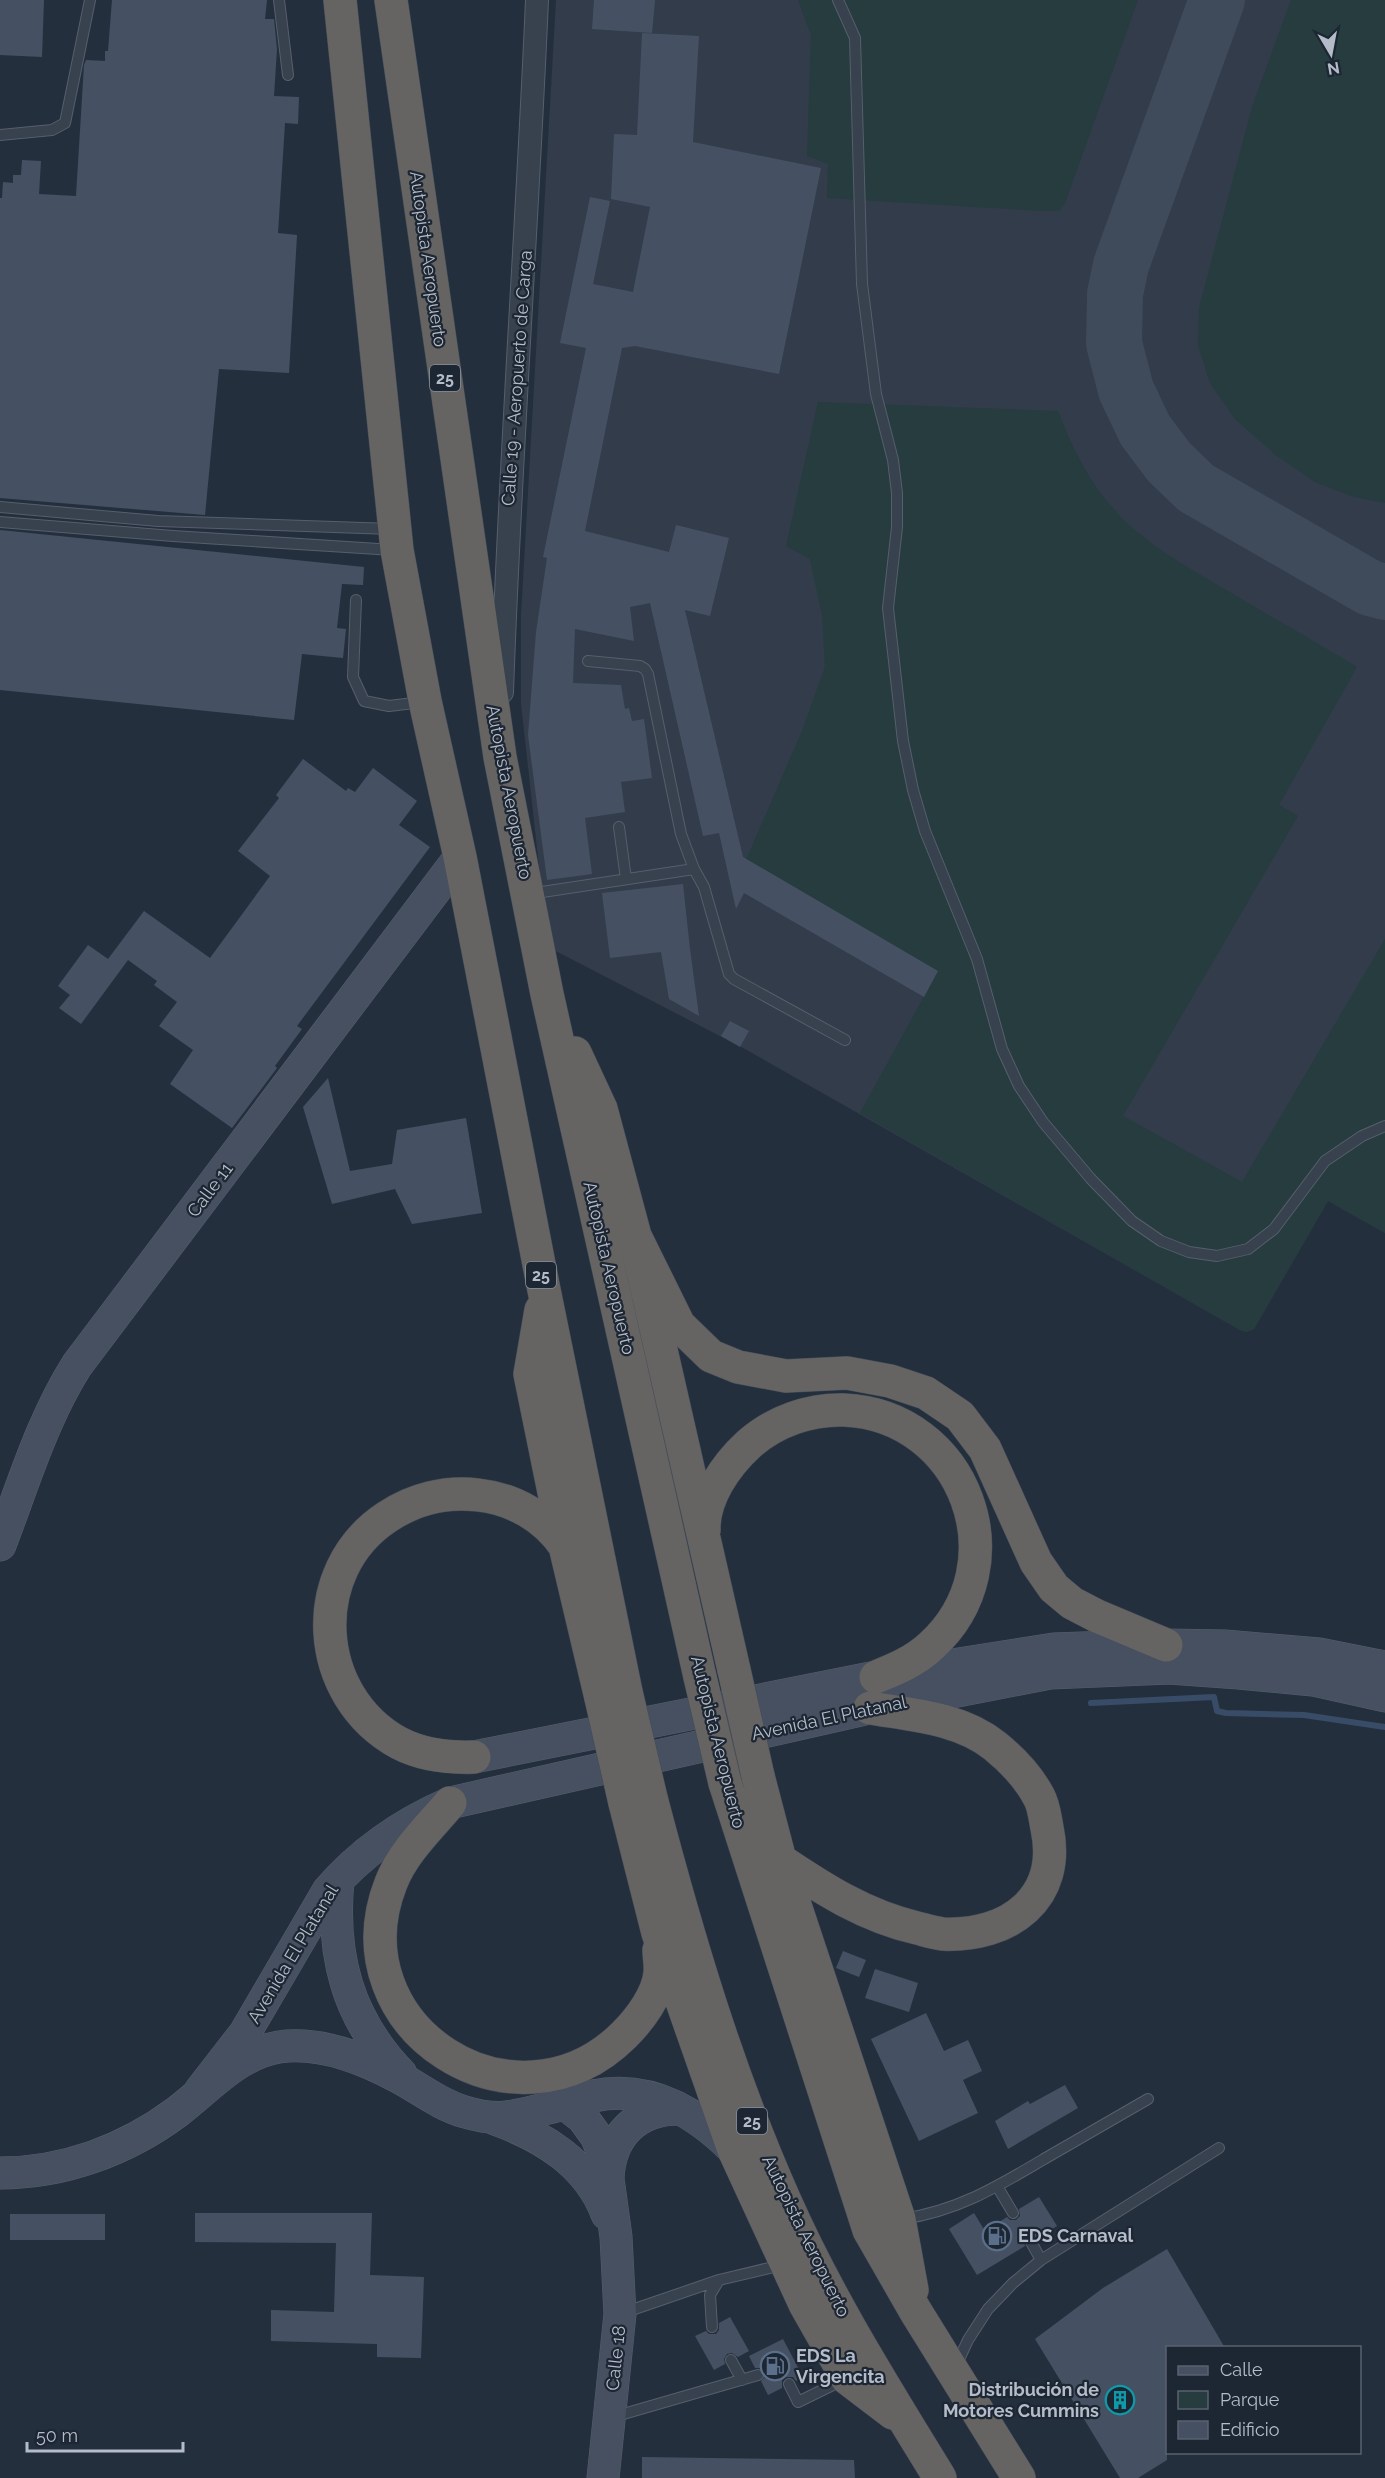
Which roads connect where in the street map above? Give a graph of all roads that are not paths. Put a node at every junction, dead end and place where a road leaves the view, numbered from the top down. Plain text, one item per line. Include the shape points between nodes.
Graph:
1 (90, 0) edge
2 (279, 0) edge
3 (340, 0) edge
4 (391, 0) edge
5 (537, 0) edge
6 (838, 0) edge
7 (288, 75) dead end
8 (0, 135) edge
9 (0, 507) edge
10 (0, 522) edge
11 (396, 539) junction
12 (356, 600) dead end
13 (588, 661) dead end
14 (425, 701) junction
15 (500, 757) junction
16 (619, 828) dead end
17 (460, 857) junction
18 (694, 869) junction
19 (626, 879) junction
20 (529, 894) junction
21 (547, 994) junction
22 (845, 1040) dead end
23 (1385, 1126) edge
24 (635, 1236) junction
25 (544, 1290) junction
26 (0, 1545) edge
27 (565, 1546) junction
28 (706, 1547) junction
29 (1166, 1645) junction
30 (1385, 1666) edge
31 (876, 1677) junction
32 (614, 1695) junction
33 (1385, 1696) edge
34 (870, 1708) junction
35 (474, 1757) joint
36 (638, 1800) junction
37 (450, 1803) junction
38 (780, 1860) junction
39 (338, 1879) junction
40 (658, 1933) junction
41 (412, 2085) junction
42 (200, 2091) junction
43 (1148, 2099) dead end
44 (565, 2104) junction
45 (684, 2109) junction
46 (495, 2119) junction
47 (1219, 2148) dead end
48 (734, 2150) junction
49 (0, 2173) edge
50 (608, 2179) junction
51 (997, 2186) junction
52 (1013, 2213) dead end
53 (899, 2219) junction
54 (616, 2237) junction
55 (1031, 2242) dead end
56 (1041, 2260) junction
57 (786, 2264) junction
58 (720, 2280) junction
59 (916, 2312) junction
60 (620, 2314) junction
61 (712, 2327) dead end
62 (731, 2360) dead end
63 (954, 2372) junction
64 (758, 2375) dead end
65 (848, 2378) junction
66 (742, 2380) junction
67 (789, 2384) dead end
68 (610, 2418) junction
69 (906, 2423) junction
70 (603, 2478) edge
71 (940, 2478) edge
72 (1019, 2478) edge

1 - 8 lane via 65,123 52,130
2 - 7 lane
3 - 11 highway, Autopista Aeropuerto / 25
4 - 15 highway, Autopista Aeropuerto / 25
5 - 15 street, Calle 19 - Aeropuerto de Carga via 507,526
6 - 23 lane via 855,38 862,284 876,394 897,493 888,608 903,741 925,831 978,959 1002,1049 1019,1086 1091,1179 1132,1221 1189,1252 1217,1256 1248,1249 1274,1229 1325,1161
9 - 11 lane
10 - 11 lane via 173,536
11 - 14 highway, Autopista Aeropuerto / 25
12 - 14 lane via 353,677 364,701 389,706
13 - 18 lane via 640,666 648,674 681,834
14 - 17 highway, Autopista Aeropuerto / 25
15 - 20 highway, Autopista Aeropuerto / 25
16 - 19 lane
17 - 25 highway, Autopista Aeropuerto / 25
17 - 26 main road, Calle 11 via 76,1365 44,1429
18 - 19 lane
18 - 22 lane via 704,887 729,974
19 - 20 lane
20 - 21 highway, Autopista Aeropuerto / 25
21 - 24 highway via 601,1109
21 - 59 highway, Autopista Aeropuerto / 25, bridge via 725,1783 869,2230
24 - 28 highway
24 - 29 highway via 679,1325 711,1356 738,1367 786,1376 847,1373 890,1381 926,1393 960,1416 985,1449 1036,1562 1054,1588 1097,1616
25 - 27 highway via 530,1374
25 - 32 highway, Autopista Aeropuerto / 25
27 - 32 highway
27 - 35 highway via 555,1531 524,1509 489,1496 451,1494 396,1511 366,1534 344,1564 331,1600 329,1638 337,1674 356,1707 384,1733 417,1751
28 - 31 highway via 703,1527 715,1487 739,1452 772,1427 811,1412 853,1410 894,1421 929,1443 956,1475 966,1494 975,1534 973,1575 945,1632 914,1659
28 - 38 highway, bridge
29 - 30 main road, Avenida El Platanal via 1319,1654
29 - 31 main road, Avenida El Platanal via 1054,1649
31 - 35 main road, Avenida El Platanal
32 - 36 highway, Autopista Aeropuerto / 25, bridge
33 - 34 main road, Avenida El Platanal via 1313,1680 1169,1668 1050,1673
34 - 37 main road, Avenida El Platanal
34 - 38 highway via 940,1720 965,1729 994,1745 1020,1771 1040,1798 1051,1845 1048,1871 1036,1896 1018,1915 995,1928 969,1934 941,1934 861,1910
36 - 40 highway
36 - 69 highway, Autopista Aeropuerto / 25 via 723,2045 786,2203 829,2290
37 - 39 main road, Avenida El Platanal via 400,1827
37 - 40 highway via 413,1846 391,1882 381,1923 383,1965 398,2004 423,2037 448,2056 477,2070 518,2078 560,2073 598,2056 631,2028 653,1993 660,1973
38 - 53 highway
39 - 41 main road via 335,1926 342,1971 359,2016 373,2039
39 - 42 main road, Avenida El Platanal via 245,2033
40 - 48 highway
41 - 42 main road, Avenida El Platanal via 372,2063 339,2053 310,2047 280,2047 247,2056
41 - 46 main road, Avenida El Platanal via 462,2111
42 - 49 main road, Avenida El Platanal via 153,2128 106,2152 41,2170
43 - 51 lane
44 - 45 main road, Avenida El Platanal via 625,2094 655,2098
44 - 46 main road, Avenida El Platanal
44 - 50 main road, Calle 18 via 583,2118 596,2136 605,2157
45 - 48 main road, Avenida El Platanal via 711,2127
45 - 50 main road via 654,2111 629,2126 612,2150
46 - 54 main road, Calle 18 via 528,2131 558,2150 584,2175 603,2204
47 - 56 lane
48 - 57 highway
50 - 54 main road, Calle 18
51 - 52 lane
51 - 53 lane via 928,2215
53 - 59 highway
54 - 60 main road, Calle 18
55 - 56 lane
56 - 63 lane via 988,2309
57 - 58 lane
57 - 65 highway
58 - 60 lane
58 - 61 lane via 710,2295
59 - 63 highway, Autopista Aeropuerto / 25
60 - 68 main road, Calle 18
62 - 66 lane
63 - 72 highway, Autopista Aeropuerto / 25
64 - 66 lane
65 - 67 lane via 798,2402
65 - 69 highway
66 - 68 lane
68 - 70 main road, Calle 18
69 - 71 highway, Autopista Aeropuerto / 25

